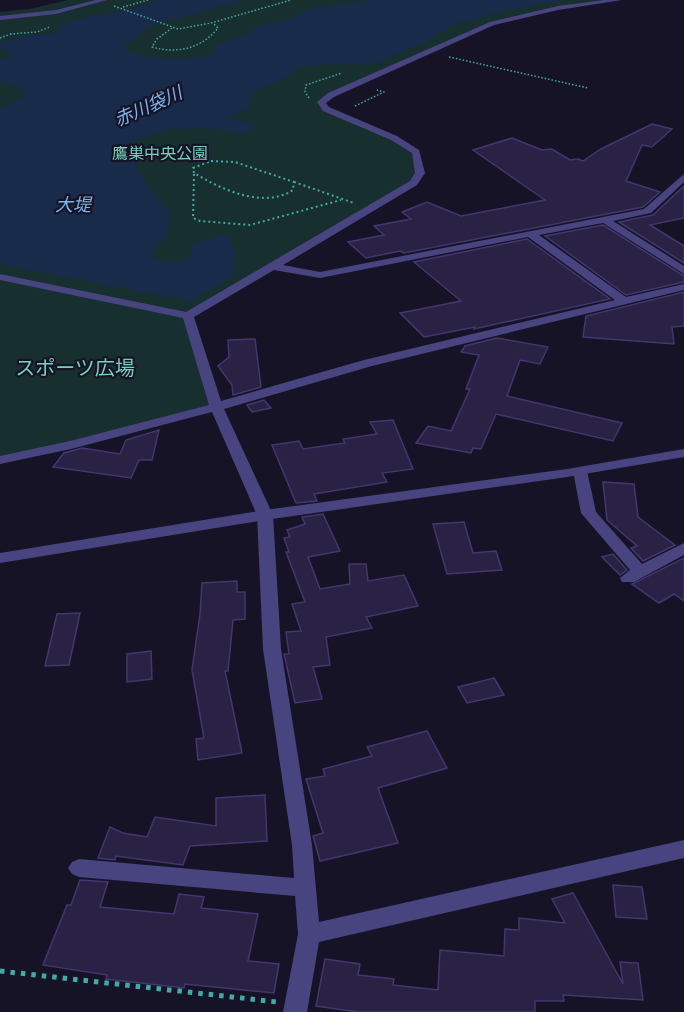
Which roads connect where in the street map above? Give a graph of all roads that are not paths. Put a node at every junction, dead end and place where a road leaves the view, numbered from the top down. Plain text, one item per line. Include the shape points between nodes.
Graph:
1 (104, 0) edge
2 (619, 0) edge
3 (0, 18) edge
4 (684, 177) edge
5 (604, 219) junction
6 (529, 233) junction
7 (272, 266) junction
8 (684, 271) edge
9 (0, 277) edge
10 (684, 287) edge
11 (624, 301) junction
12 (188, 316) junction
13 (216, 407) junction
14 (684, 453) edge
15 (0, 460) edge
16 (580, 471) junction
17 (265, 515) junction
18 (684, 548) edge
19 (0, 558) edge
20 (684, 849) edge
21 (79, 868) dead end
22 (305, 888) junction
23 (309, 934) junction
24 (295, 1008) edge

1 - 3 street via 56,12
2 - 7 street via 492,23 321,102 326,109 416,152 420,173 414,183
4 - 5 street via 647,211
5 - 6 street
5 - 8 street
6 - 7 street via 320,275
6 - 11 street
7 - 12 street
9 - 12 street
10 - 11 street
11 - 13 street via 368,363
12 - 13 street
13 - 15 street
13 - 17 street
14 - 16 street
16 - 17 street
16 - 18 street via 589,513 634,575
17 - 19 street
17 - 22 street via 273,649
20 - 23 street
21 - 22 street
22 - 23 street
23 - 24 street

